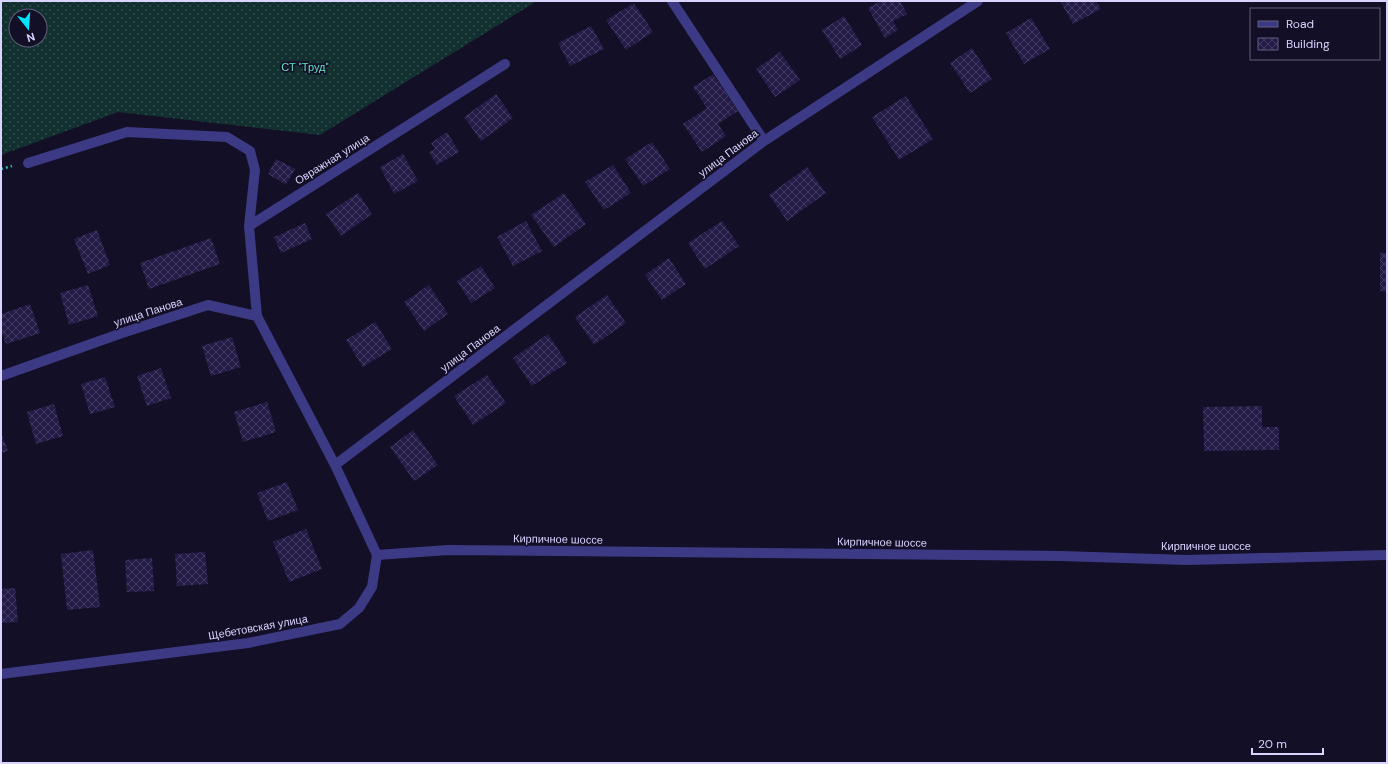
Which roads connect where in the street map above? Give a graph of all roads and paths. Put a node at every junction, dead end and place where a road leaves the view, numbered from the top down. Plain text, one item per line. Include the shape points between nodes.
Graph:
1 (672, 1) edge
2 (978, 1) edge
3 (505, 64) dead end
4 (764, 141) junction
5 (28, 163) dead end
6 (249, 226) junction
7 (257, 316) junction
8 (1, 376) edge
9 (335, 465) junction
10 (377, 555) junction
11 (1387, 555) edge
12 (1, 674) edge

1 - 4 street
2 - 4 street, улица Панова
3 - 6 street, Овражная улица
4 - 9 street, улица Панова
5 - 6 street via 127,132 227,137 250,151 255,170
6 - 7 street
7 - 8 street, улица Панова via 208,305
7 - 9 street
9 - 10 street
10 - 11 street, Кирпичное шоссе via 464,550 1060,556 1187,560
10 - 12 street, Щебетовская улица via 372,588 359,608 340,624 248,643

